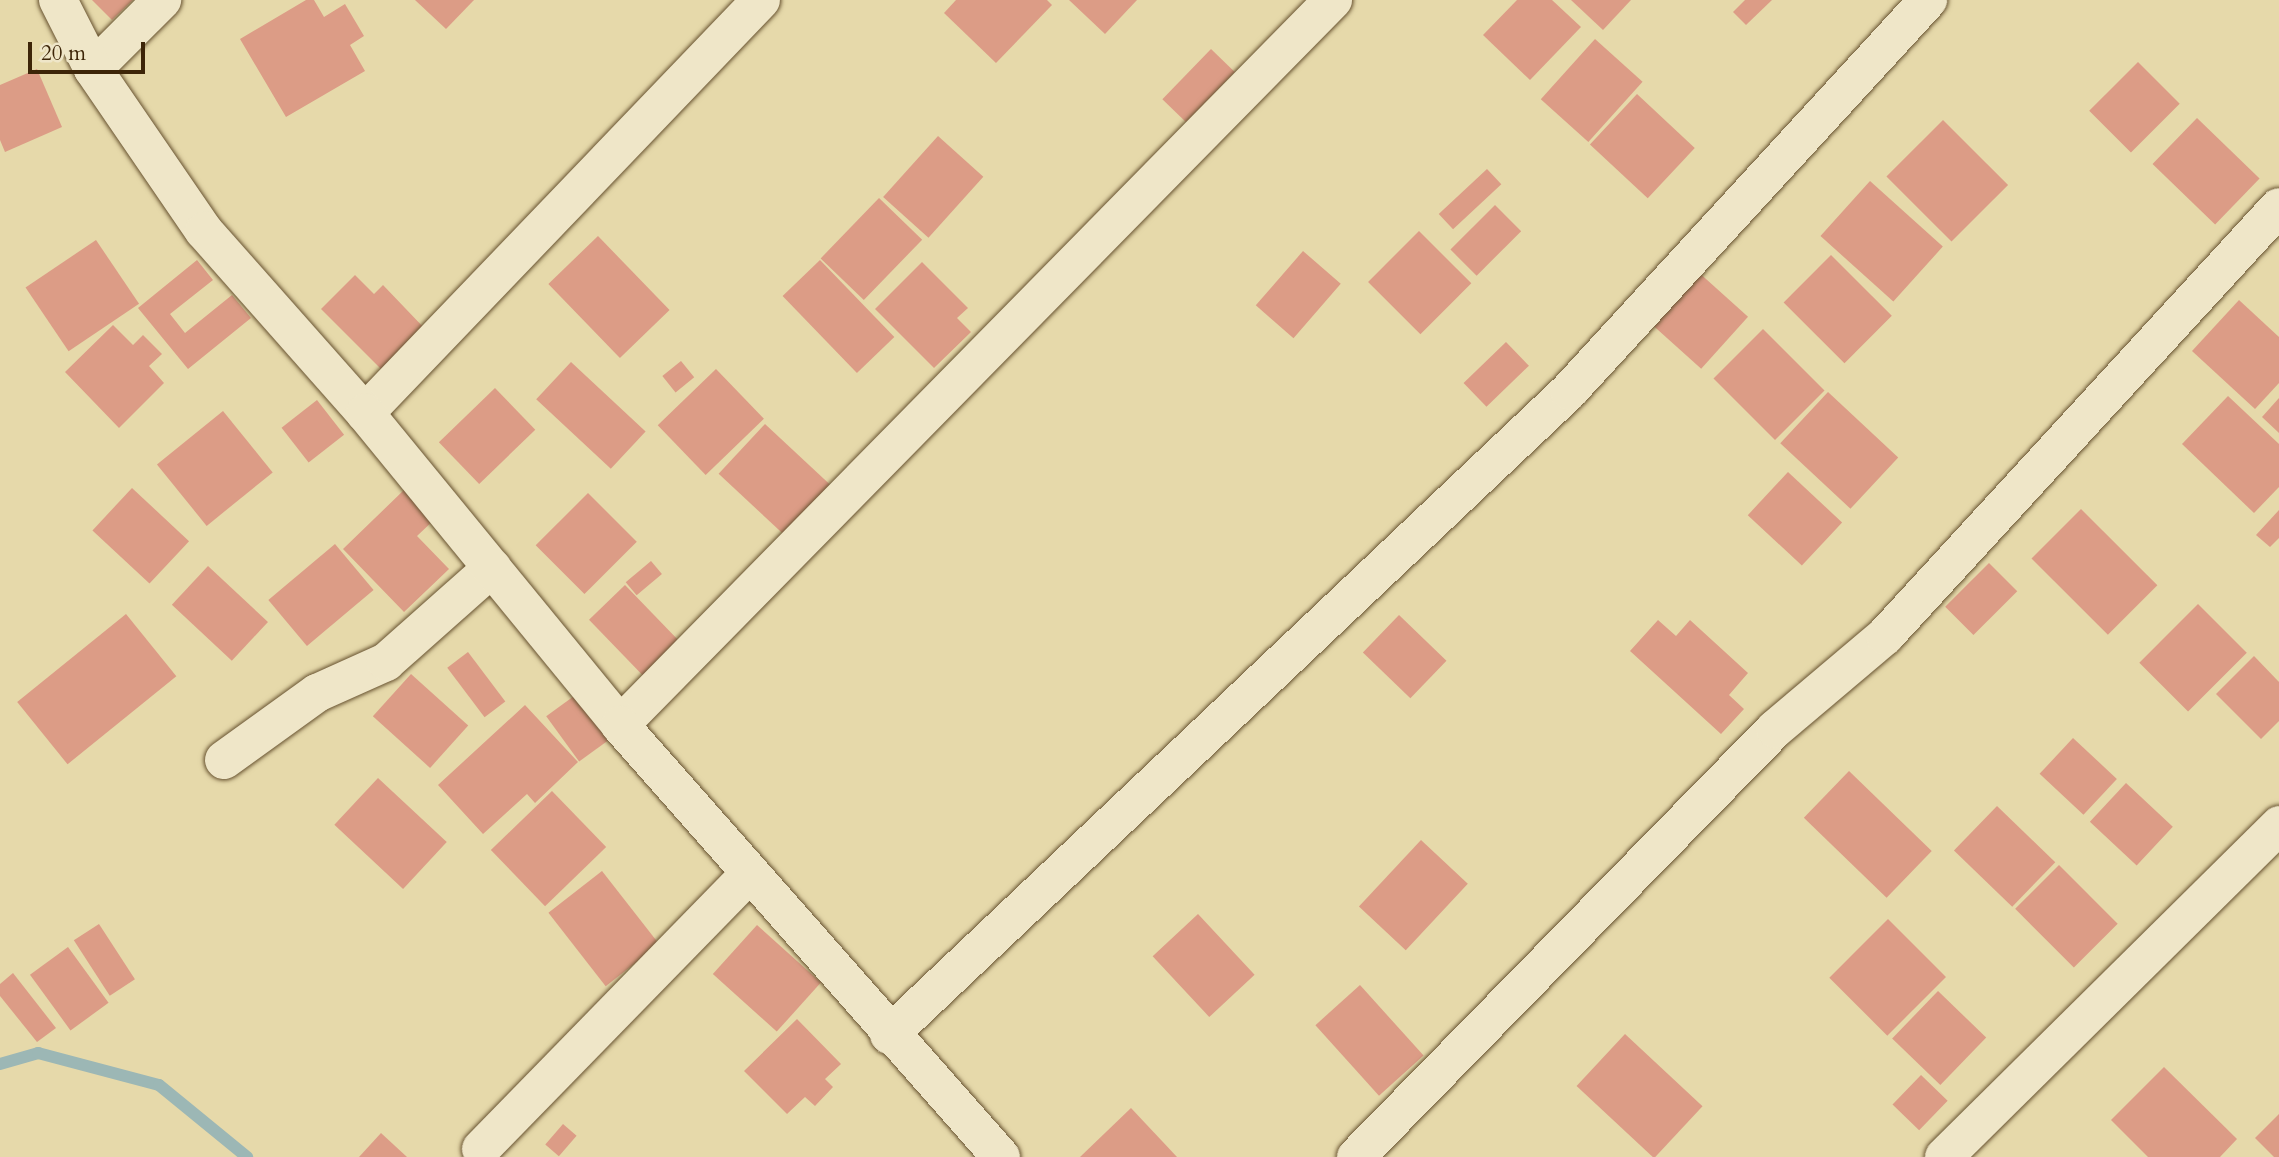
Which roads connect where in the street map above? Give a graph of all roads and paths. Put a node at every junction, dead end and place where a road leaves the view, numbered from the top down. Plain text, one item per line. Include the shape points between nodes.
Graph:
1 (58, 0) edge
2 (162, 0) edge
3 (761, 0) edge
4 (1333, 0) edge
5 (1928, 0) edge
6 (93, 69) junction
7 (2279, 207) edge
8 (365, 413) junction
9 (492, 568) junction
10 (620, 725) junction
11 (224, 760) dead end
12 (2279, 825) edge
13 (749, 874) junction
14 (889, 1035) junction
15 (481, 1149) dead end
16 (1001, 1157) edge
17 (1356, 1157) edge
18 (1944, 1157) edge

1 - 6 street
2 - 6 street
3 - 8 street
4 - 10 street
5 - 14 street via 1569,391
6 - 8 street via 204,231
7 - 17 street via 1885,636 1775,729
8 - 9 street
9 - 10 street
9 - 11 street via 386,662 317,693
10 - 13 street
12 - 18 street
13 - 14 street
13 - 15 street
14 - 16 street

